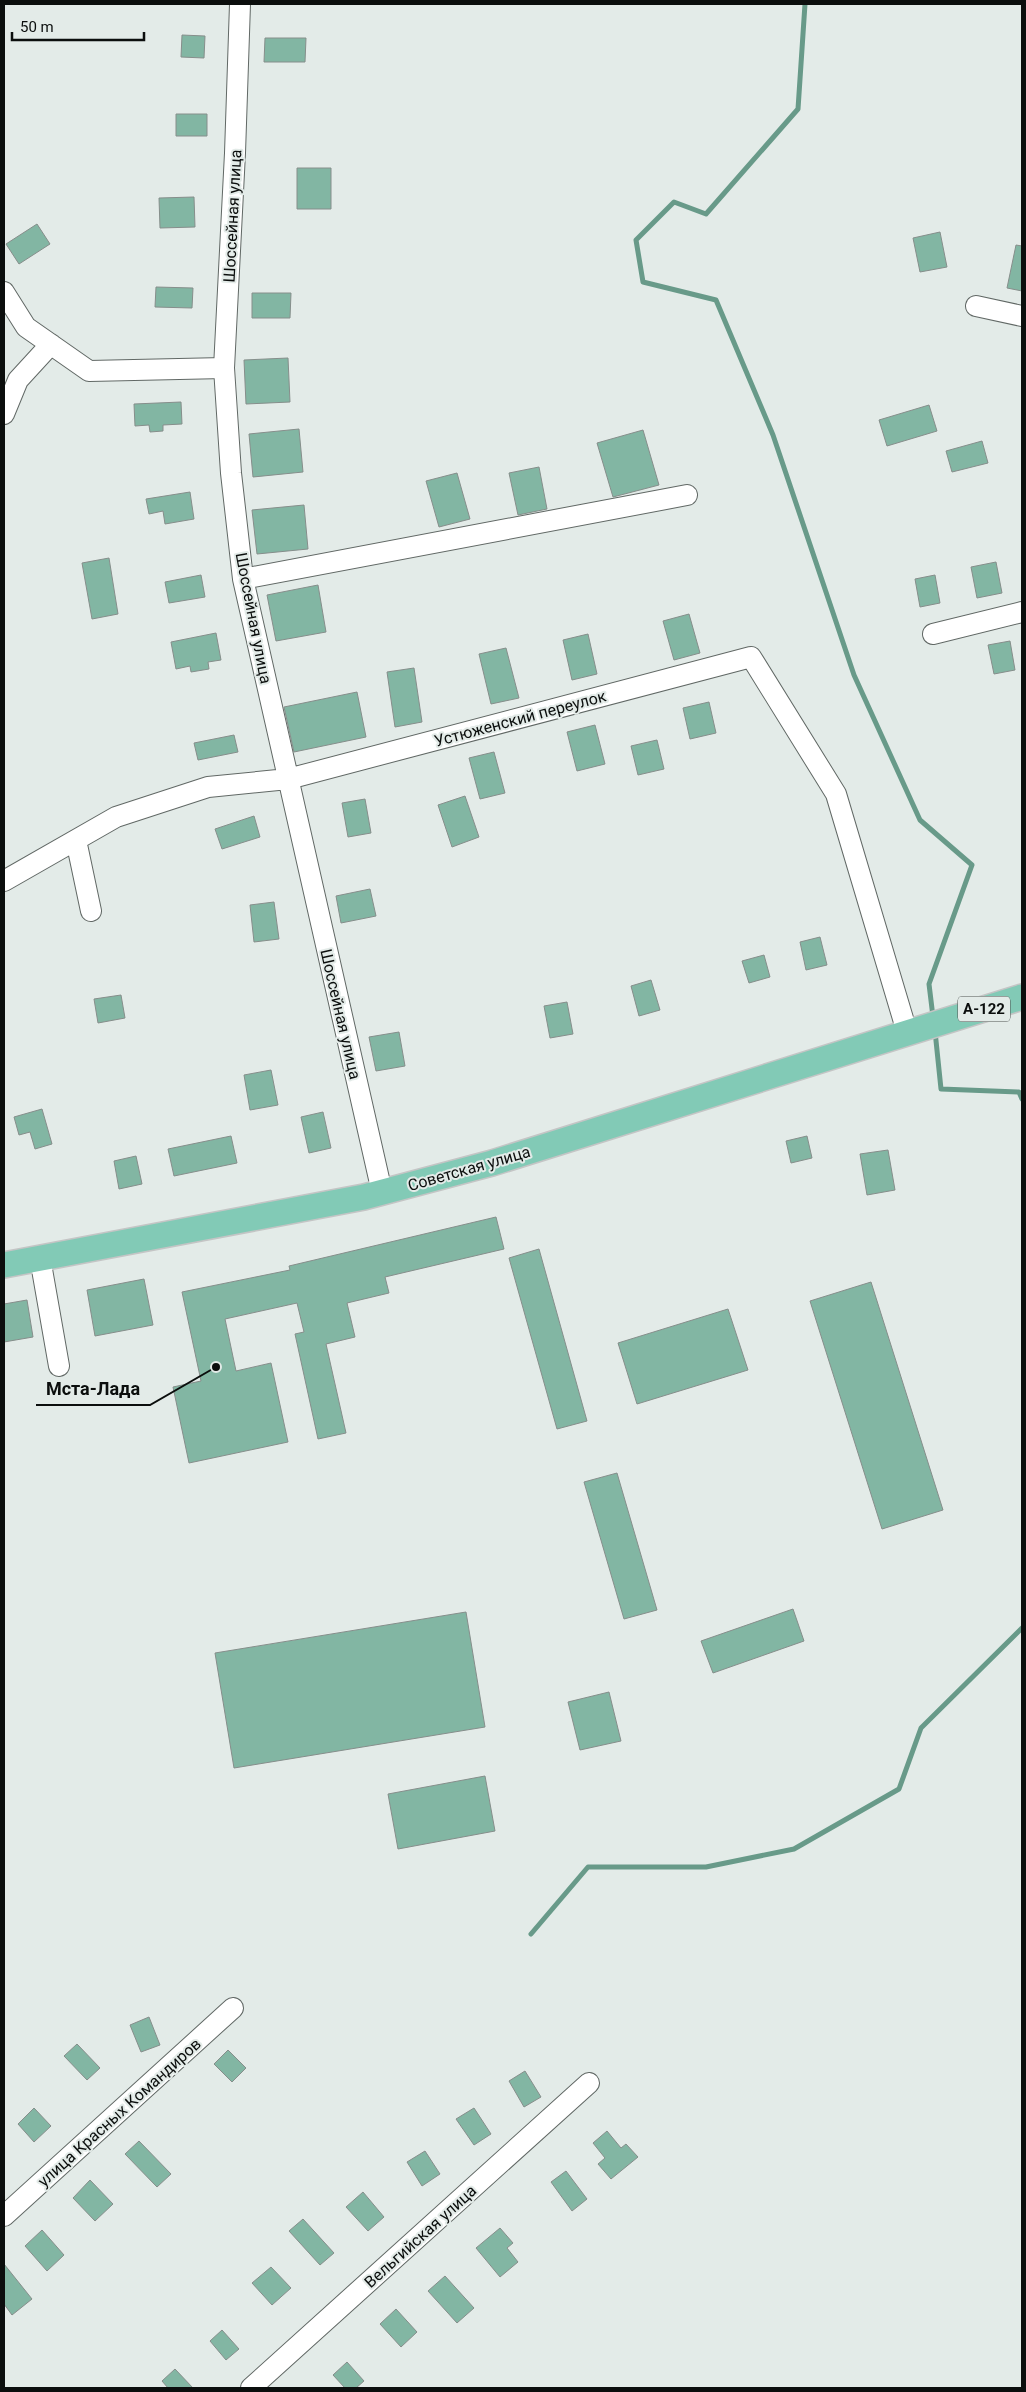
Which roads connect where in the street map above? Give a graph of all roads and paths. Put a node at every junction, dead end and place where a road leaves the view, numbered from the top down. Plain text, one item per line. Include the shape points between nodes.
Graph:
1 (240, 4) edge
2 (4, 292) edge
3 (976, 306) dead end
4 (1022, 316) edge
5 (51, 344) junction
6 (224, 368) junction
7 (4, 414) edge
8 (686, 495) dead end
9 (243, 579) junction
10 (1022, 612) edge
11 (933, 634) dead end
12 (288, 780) junction
13 (76, 840) junction
14 (4, 881) edge
15 (91, 911) dead end
16 (1022, 997) edge
17 (925, 1026) junction
18 (382, 1192) junction
19 (40, 1258) junction
20 (4, 1265) edge
21 (59, 1366) dead end
22 (234, 2008) dead end
23 (590, 2083) dead end
24 (4, 2216) edge
25 (251, 2388) edge

1 - 6 street, Шоссейная улица via 236,153
2 - 5 street via 26,328
3 - 4 street
5 - 6 street via 89,371
5 - 7 street via 18,380
6 - 9 street, Шоссейная улица
8 - 9 street
9 - 12 street, Шоссейная улица
10 - 11 street
12 - 13 street, Устюженский переулок via 208,786 116,817
12 - 17 street, Устюженский переулок via 751,657 836,794
12 - 18 street, Шоссейная улица
13 - 14 street, Устюженский переулок
13 - 15 street
16 - 17 main road, Советская улица / А-122
17 - 18 main road, Советская улица via 492,1163
18 - 19 main road, Советская улица
19 - 20 main road, Советская улица
19 - 21 street
22 - 24 street, улица Красных Командиров
23 - 25 street, Вельгийская улица

